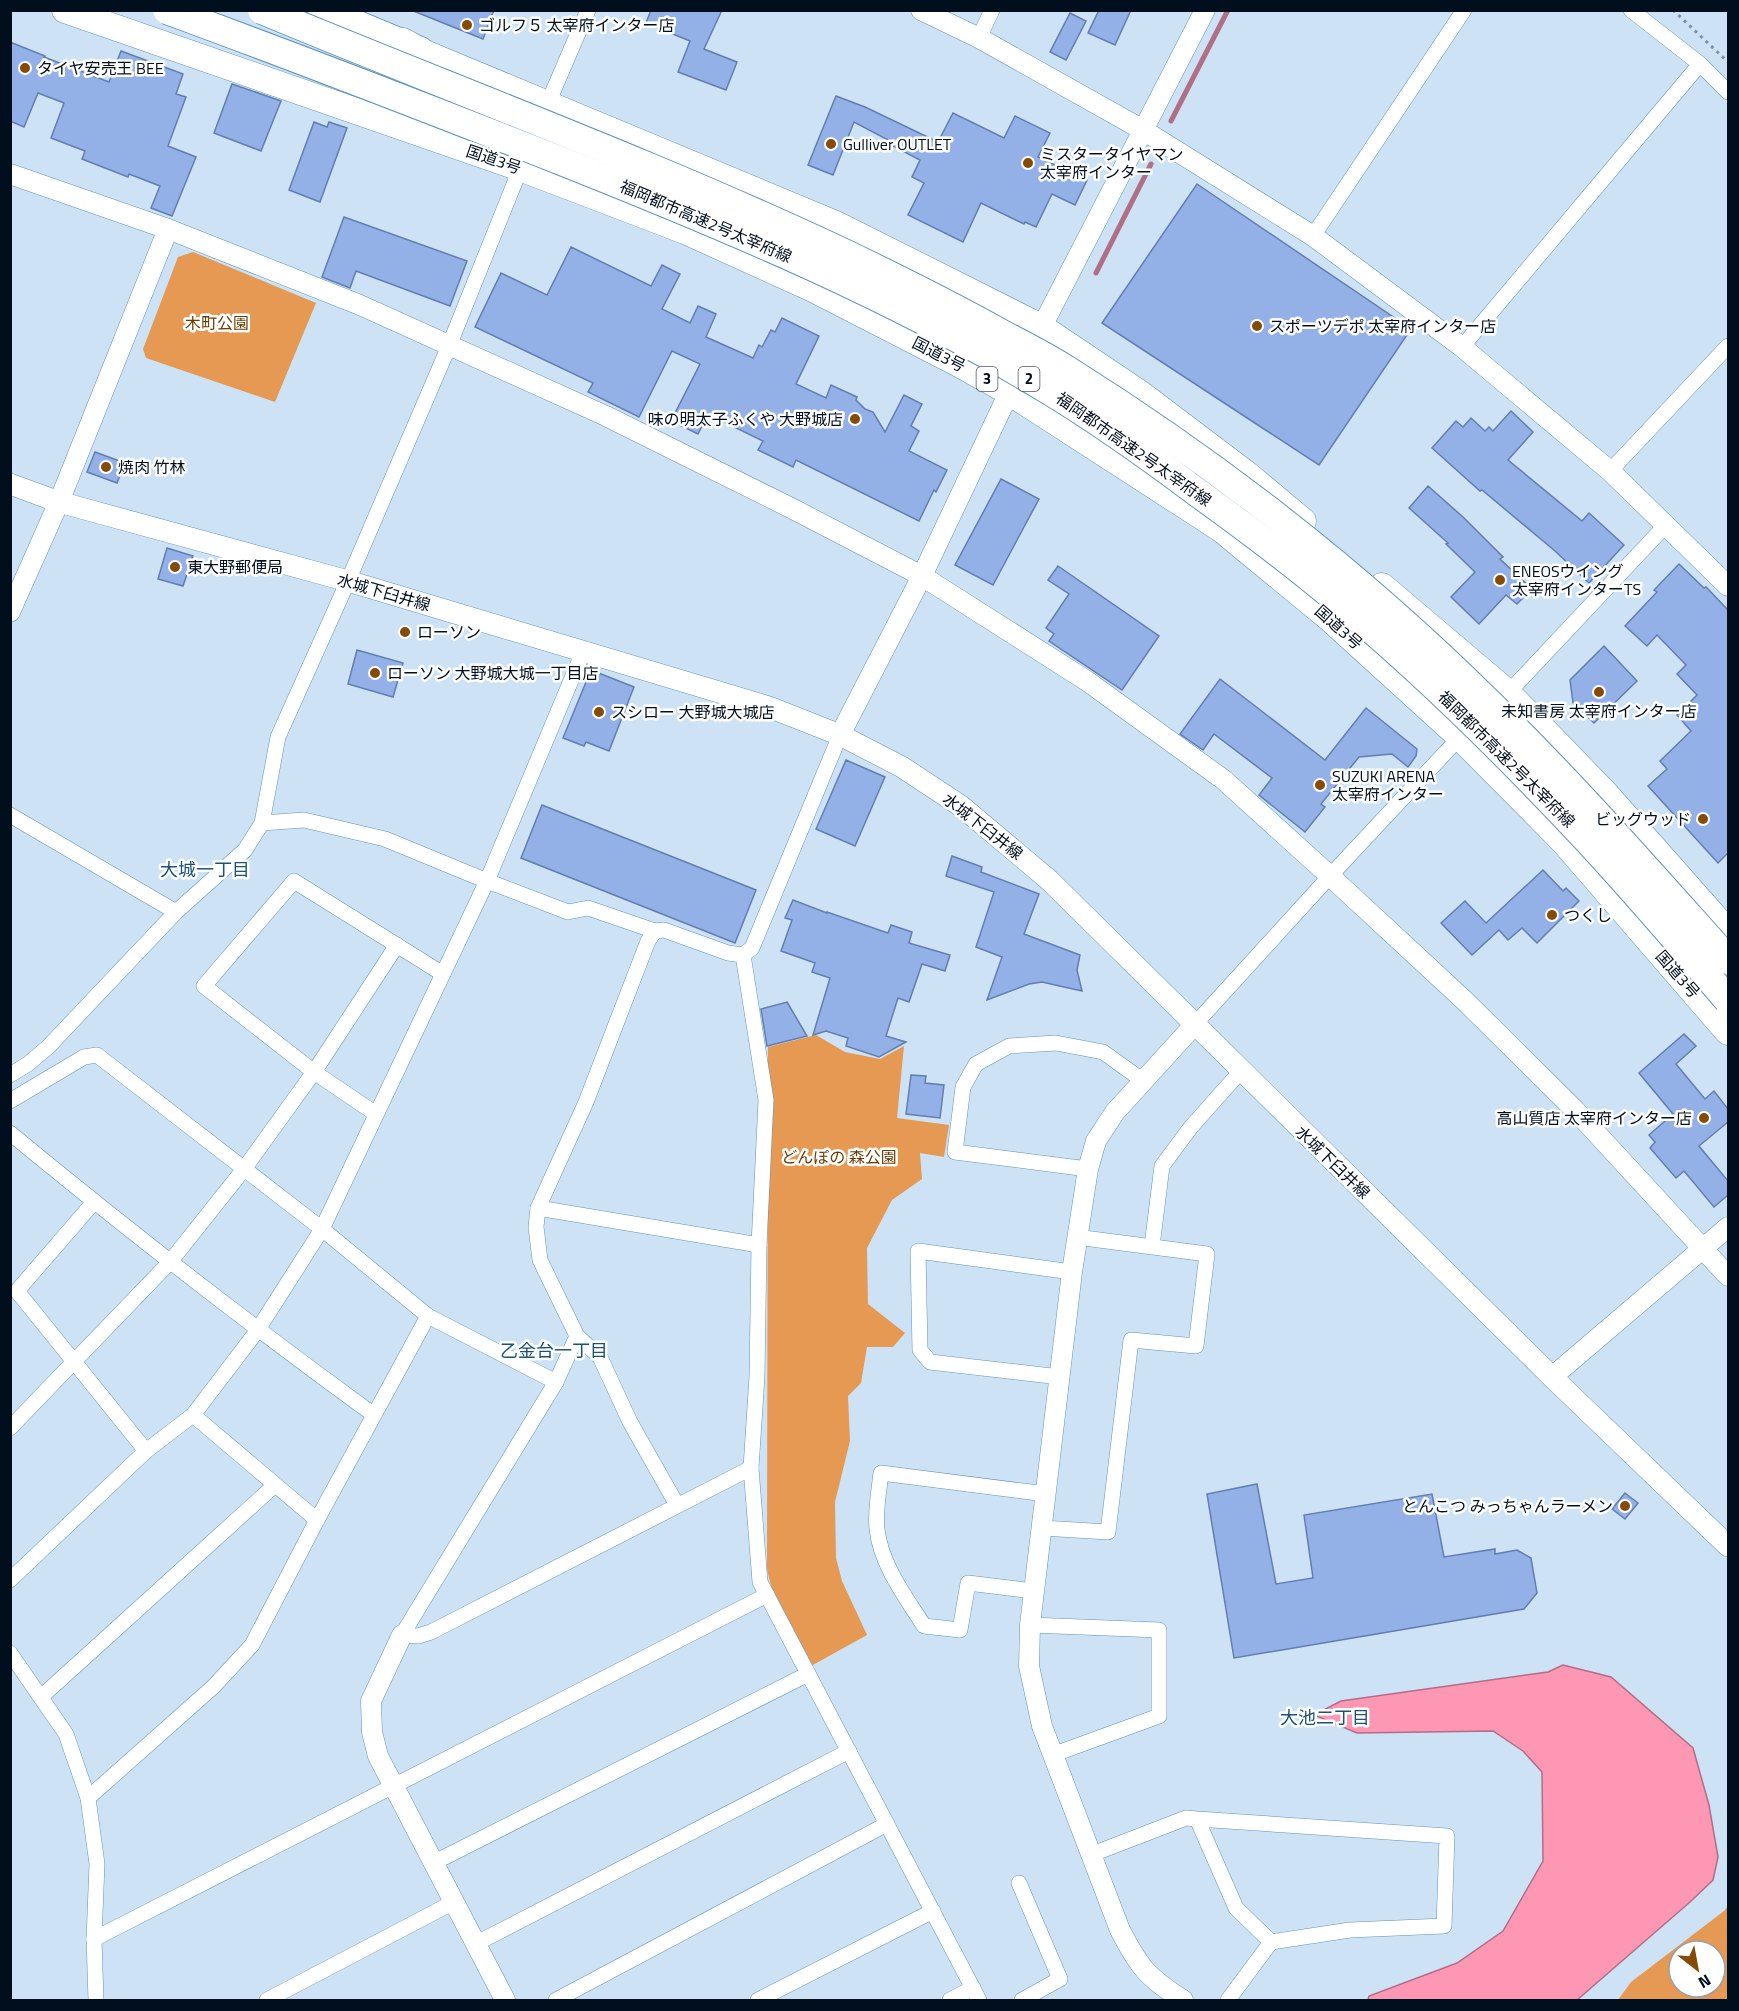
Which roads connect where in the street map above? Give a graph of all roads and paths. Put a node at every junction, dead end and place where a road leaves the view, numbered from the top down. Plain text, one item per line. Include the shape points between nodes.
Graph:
1 (65, 10) edge
2 (167, 10) edge
3 (262, 10) edge
4 (322, 10) edge
5 (351, 10) edge
6 (588, 10) edge
7 (921, 10) edge
8 (992, 10) edge
9 (1205, 10) edge
10 (1464, 10) edge
11 (1631, 10) edge
12 (1672, 10) edge
13 (980, 38) junction
14 (420, 51) junction
15 (1728, 62) edge
16 (1700, 64) junction
17 (1728, 92) edge
18 (548, 104) junction
19 (1143, 130) junction
20 (520, 168) junction
21 (10, 174) edge
22 (168, 229) junction
23 (1313, 236) junction
24 (1041, 327) junction
25 (449, 346) junction
26 (1728, 346) edge
27 (1462, 347) junction
28 (1009, 392) junction
29 (1610, 471) junction
30 (10, 484) edge
31 (59, 502) junction
32 (1665, 526) junction
33 (922, 576) junction
34 (348, 582) junction
35 (1728, 586) edge
36 (10, 612) edge
37 (583, 652) junction
38 (1508, 693) junction
39 (840, 735) junction
40 (1460, 738) junction
41 (10, 815) edge
42 (262, 823) junction
43 (1330, 876) junction
44 (487, 882) junction
45 (176, 912) junction
46 (655, 931) junction
47 (1728, 932) edge
48 (397, 945) junction
49 (742, 955) junction
50 (1728, 960) edge
51 (442, 974) junction
52 (1728, 1000) edge
53 (1196, 1023) junction
54 (1728, 1032) edge
55 (1241, 1071) junction
56 (314, 1072) junction
57 (10, 1075) edge
58 (1142, 1080) junction
59 (10, 1101) edge
60 (376, 1114) junction
61 (10, 1133) edge
62 (244, 1168) junction
63 (1088, 1169) junction
64 (94, 1202) junction
65 (538, 1208) junction
66 (1728, 1227) edge
67 (322, 1229) junction
68 (1076, 1237) junction
69 (759, 1245) junction
70 (1152, 1246) junction
71 (1705, 1249) junction
72 (170, 1262) junction
73 (1072, 1272) junction
74 (1728, 1276) edge
75 (428, 1317) junction
76 (257, 1331) junction
77 (577, 1336) junction
78 (75, 1363) junction
79 (1059, 1377) junction
80 (1552, 1377) junction
81 (556, 1382) junction
82 (193, 1415) junction
83 (374, 1415) junction
84 (10, 1428) edge
85 (146, 1452) junction
86 (751, 1468) junction
87 (275, 1485) junction
88 (1046, 1494) junction
89 (676, 1505) junction
90 (317, 1520) junction
91 (1042, 1528) junction
92 (1728, 1546) edge
93 (10, 1580) edge
94 (1033, 1591) junction
95 (767, 1595) junction
96 (1030, 1625) junction
97 (402, 1635) junction
98 (10, 1653) edge
99 (808, 1674) junction
100 (40, 1697) junction
101 (849, 1751) junction
102 (1052, 1755) junction
103 (393, 1785) junction
104 (88, 1797) junction
105 (1197, 1819) junction
106 (887, 1824) junction
107 (1090, 1855) junction
108 (433, 1863) junction
109 (1019, 1883) dead end
110 (453, 1902) junction
111 (933, 1911) junction
112 (94, 1938) junction
113 (1271, 1942) junction
114 (475, 1944) junction
115 (976, 1994) edge
116 (96, 2001) edge
117 (267, 2001) edge
118 (505, 2001) edge
119 (556, 2001) edge
120 (758, 2001) edge
121 (950, 2001) edge
122 (1022, 2001) edge
123 (1183, 2001) edge
124 (1228, 2001) edge

1 - 20 highway, 国道3号 / 3
2 - 52 highway, 福岡都市高速2号太宰府線 / 2, bridge via 641,192 931,323 1051,392 1251,531 1389,646 1579,831
3 - 50 highway, 福岡都市高速2号太宰府線 / 2, bridge via 645,165 796,231 933,296 1064,368 1267,508 1408,627 1492,705 1597,814
4 - 14 highway
5 - 14 highway
6 - 18 street
7 - 13 street
8 - 13 street
9 - 19 street
10 - 23 street
11 - 16 street
12 - 15 path
13 - 19 street
14 - 18 highway
16 - 17 street
16 - 27 street
18 - 20 street
18 - 24 highway via 838,225
19 - 23 street
19 - 24 street
20 - 25 street
20 - 28 highway, 国道3号 / 3 via 685,231 813,290
21 - 22 street
22 - 25 street via 360,305
22 - 31 street
23 - 27 street
24 - 28 street
24 - 38 highway via 1141,394 1248,476
25 - 33 street via 606,416
25 - 34 street
26 - 29 street
27 - 29 street
28 - 33 street
28 - 40 highway, 国道3号 / 3 via 1221,529 1328,617
29 - 32 street
30 - 31 main road, 水城下臼井線
31 - 34 main road, 水城下臼井線
31 - 36 street
32 - 35 street
32 - 38 street
33 - 39 street
33 - 43 street via 1086,681 1224,780
34 - 37 main road, 水城下臼井線
34 - 42 street via 278,737
37 - 39 main road, 水城下臼井線 via 769,707
37 - 44 street
38 - 47 highway via 1606,794
39 - 49 street via 752,948
39 - 53 main road, 水城下臼井線 via 902,767 999,836 1049,879
40 - 43 street
40 - 54 highway, 国道3号 / 3 via 1563,841
41 - 45 street
42 - 44 street via 304,820 385,839
42 - 45 street via 245,850
43 - 53 street
43 - 71 street via 1575,1110
44 - 46 street via 568,912 588,908
44 - 51 street
45 - 57 street via 48,1047
46 - 49 street via 664,930
46 - 65 street
48 - 51 street
48 - 56 street
48 - 56 street via 294,881 204,986
49 - 69 street via 766,1100
51 - 60 street
53 - 55 main road, 水城下臼井線
53 - 58 street
55 - 70 street via 1162,1166
55 - 80 main road, 水城下臼井線
56 - 60 street
56 - 62 street
58 - 63 street via 1096,1141
58 - 63 street via 1102,1052 1066,1044 1009,1046 976,1064 963,1087 955,1152
59 - 62 street via 84,1057 97,1055
60 - 67 street
61 - 64 street
62 - 67 street
62 - 72 street
63 - 68 street
64 - 72 street
64 - 78 street via 17,1292
65 - 69 street
65 - 77 street via 540,1260
66 - 71 street
67 - 75 street
67 - 76 street
68 - 70 street
68 - 73 street
69 - 86 street
70 - 91 street via 1207,1254 1196,1346 1131,1340 1108,1532
71 - 74 street
71 - 80 street
72 - 76 street
72 - 78 street
73 - 79 street
73 - 79 street via 918,1251 920,1350 930,1362
75 - 81 street
75 - 83 street
76 - 82 street
76 - 83 street
77 - 81 street
77 - 89 street via 600,1357 630,1422
78 - 84 street
78 - 85 street
79 - 88 street
80 - 92 main road, 水城下臼井線
81 - 97 street
82 - 85 street
82 - 87 street
83 - 90 street
85 - 93 street
86 - 89 street
86 - 95 street via 760,1582
87 - 90 street
87 - 100 street
88 - 91 street
88 - 94 street via 881,1473 876,1514 880,1543 894,1578 924,1626 960,1630 968,1583
89 - 97 street via 431,1632
90 - 104 street via 252,1645 213,1687
91 - 94 street
94 - 96 street
95 - 99 street
95 - 103 street
96 - 102 street via 1029,1666
96 - 102 street via 1159,1630 1159,1716
97 - 103 street via 371,1701 378,1756
98 - 100 street
99 - 101 street
99 - 108 street
100 - 104 street via 66,1734
101 - 106 street
101 - 114 street
102 - 107 street
103 - 108 street
103 - 112 street
104 - 112 street via 97,1864
105 - 107 street via 1186,1818
105 - 113 street via 1236,1908
105 - 113 street via 1447,1836 1444,1926 1350,1930
106 - 111 street
106 - 119 street
107 - 123 street via 1134,1957 1147,1975
108 - 110 street
109 - 122 street via 1060,1978
110 - 114 street
110 - 117 street
111 - 115 street
111 - 120 street
112 - 116 street
113 - 124 street
114 - 118 street
115 - 121 street

